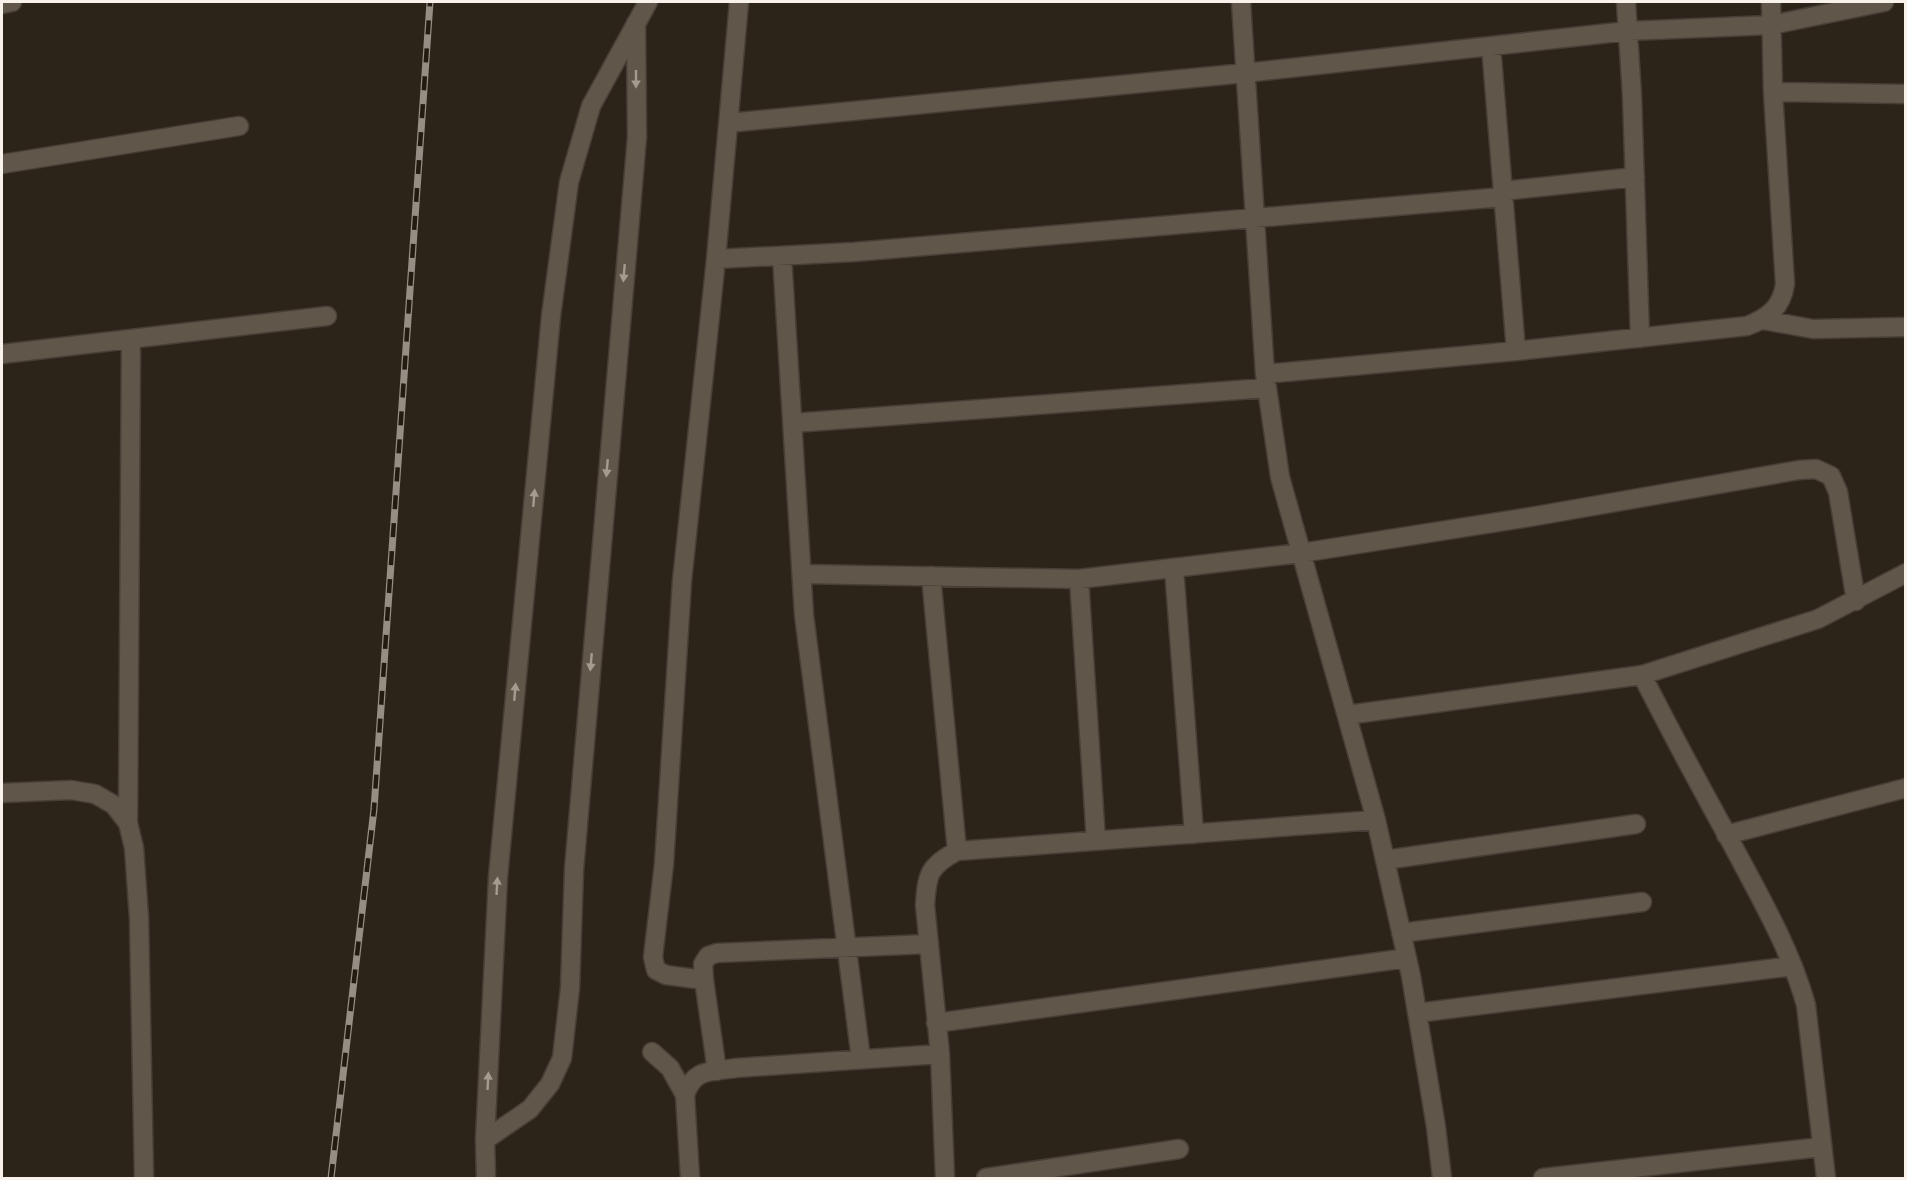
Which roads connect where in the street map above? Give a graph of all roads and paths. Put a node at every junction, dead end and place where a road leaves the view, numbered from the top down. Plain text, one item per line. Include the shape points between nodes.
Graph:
1 (12, 2) edge
2 (648, 2) edge
3 (739, 2) edge
4 (1241, 2) edge
5 (1626, 2) edge
6 (1771, 2) edge
7 (1884, 2) edge
8 (2, 4) edge
9 (636, 20) junction
10 (1771, 25) junction
11 (1628, 31) junction
12 (1491, 46) junction
13 (1245, 73) junction
14 (1773, 92) junction
15 (1905, 94) edge
16 (728, 123) junction
17 (239, 126) dead end
18 (2, 164) edge
19 (1635, 177) junction
20 (1503, 194) junction
21 (1254, 218) junction
22 (782, 256) junction
23 (716, 259) junction
24 (327, 316) dead end
25 (1763, 320) junction
26 (1905, 327) edge
27 (1640, 338) junction
28 (131, 339) junction
29 (1516, 351) junction
30 (2, 354) edge
31 (1265, 381) junction
32 (792, 423) junction
33 (1301, 553) junction
34 (1174, 568) junction
35 (1905, 573) edge
36 (802, 574) junction
37 (931, 576) junction
38 (1078, 579) junction
39 (1856, 601) junction
40 (1642, 675) junction
41 (1347, 715) junction
42 (1905, 788) edge
43 (2, 793) edge
44 (1376, 820) junction
45 (128, 823) junction
46 (1636, 824) dead end
47 (1194, 834) junction
48 (1726, 834) junction
49 (1096, 841) junction
50 (957, 851) junction
51 (1385, 860) junction
52 (1642, 902) dead end
53 (1401, 933) junction
54 (929, 944) junction
55 (847, 948) junction
56 (1407, 958) junction
57 (1793, 966) junction
58 (704, 980) junction
59 (1417, 1014) junction
60 (936, 1023) junction
61 (652, 1052) dead end
62 (940, 1054) junction
63 (861, 1059) junction
64 (717, 1071) junction
65 (685, 1095) junction
66 (485, 1140) junction
67 (1822, 1147) junction
68 (1179, 1149) dead end
69 (144, 1179) edge
70 (486, 1179) edge
71 (690, 1179) edge
72 (945, 1179) edge
73 (986, 1179) edge
74 (1442, 1179) edge
75 (1543, 1179) edge
76 (1826, 1179) edge

1 - 8 street
2 - 9 street
3 - 16 street
4 - 13 street
5 - 11 street
6 - 10 street
7 - 10 street
66 -> 9 street via 498,877 551,316 569,182 591,106
9 -> 66 street via 637,137 574,870 570,988 562,1058 550,1084 530,1109
10 - 11 street
10 - 14 street
11 - 12 street
11 - 19 street
12 - 13 street
12 - 20 street
13 - 16 street
13 - 21 street
14 - 15 street
14 - 25 street via 1785,284 1776,308
16 - 23 street
17 - 18 street
19 - 20 street
19 - 27 street
20 - 21 street
20 - 29 street
21 - 22 street
21 - 31 street
22 - 23 street
22 - 32 street
23 - 58 street via 682,581 653,957 656,970 666,975
24 - 28 street
25 - 26 street via 1813,329
25 - 27 street via 1747,326
27 - 29 street
28 - 30 street
28 - 45 street
29 - 31 street
31 - 32 street
31 - 33 street via 1280,477
32 - 36 street
33 - 34 street
33 - 39 street via 1816,469 1831,476 1838,492
33 - 41 street
34 - 38 street
34 - 47 street
35 - 39 street
36 - 37 street
36 - 55 street
37 - 38 street
37 - 50 street
38 - 49 street
39 - 40 street via 1818,619
40 - 41 street
40 - 48 street
41 - 44 street
42 - 48 street
43 - 45 street via 71,790 95,794 114,804
44 - 47 street
44 - 51 street
45 - 69 street via 134,848 139,918
46 - 51 street
47 - 49 street
48 - 57 street
49 - 50 street
50 - 54 street via 938,862 926,881
51 - 53 street
52 - 53 street
53 - 56 street
54 - 55 street
54 - 60 street
55 - 58 street via 717,953 708,956 703,964
55 - 63 street
56 - 59 street
56 - 60 street
57 - 59 street
57 - 67 street via 1806,1005
58 - 64 street
59 - 74 street
60 - 62 street
61 - 65 street via 670,1068
62 - 63 street
62 - 72 street
63 - 64 street
64 - 65 street via 703,1073 689,1082
65 - 71 street
66 - 70 street
67 - 75 street
67 - 76 street
68 - 73 street

